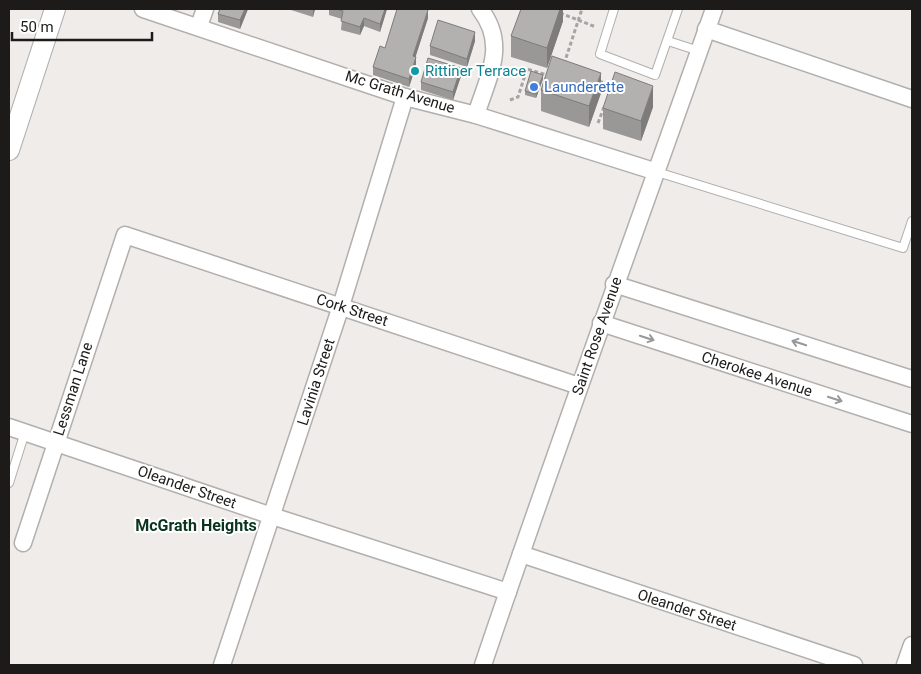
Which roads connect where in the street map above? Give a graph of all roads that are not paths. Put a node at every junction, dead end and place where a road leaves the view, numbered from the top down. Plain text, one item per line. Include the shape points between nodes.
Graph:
1 (55, 9) edge
2 (143, 9) edge
3 (205, 9) edge
4 (480, 9) edge
5 (614, 9) edge
6 (678, 9) edge
7 (714, 9) edge
8 (199, 26) junction
9 (706, 29) junction
10 (668, 41) junction
11 (699, 51) junction
12 (405, 97) junction
13 (912, 99) edge
14 (476, 115) junction
15 (9, 150) edge
16 (657, 172) junction
17 (912, 221) edge
18 (125, 235) joint
19 (614, 284) junction
20 (341, 306) junction
21 (601, 323) junction
22 (912, 379) edge
23 (579, 386) junction
24 (912, 424) edge
25 (9, 427) edge
26 (25, 432) junction
27 (56, 441) junction
28 (9, 484) edge
29 (272, 516) junction
30 (23, 543) dead end
31 (521, 554) junction
32 (508, 592) junction
33 (912, 645) edge
34 (222, 665) edge
35 (483, 665) edge
36 (854, 665) edge
37 (905, 665) edge

1 - 15 street
2 - 8 street, Mc Grath Avenue
3 - 8 street
4 - 14 street via 490,22 496,50
5 - 10 lane via 600,54 655,75
6 - 10 lane
7 - 9 street, Saint Rose Avenue
8 - 12 street, Mc Grath Avenue
9 - 11 street, Saint Rose Avenue
9 - 13 street
10 - 11 lane
11 - 16 street, Saint Rose Avenue
12 - 14 street, Mc Grath Avenue
12 - 20 street, Lavinia Street
14 - 16 street, Mc Grath Avenue
16 - 17 lane via 904,248
16 - 19 street, Saint Rose Avenue
18 - 20 street, Cork Street
18 - 27 street, Lessman Lane
19 - 21 street, Saint Rose Avenue
22 -> 19 street
20 - 23 street, Cork Street
20 - 29 street, Lavinia Street
21 - 23 street, Saint Rose Avenue
21 -> 24 street, Cherokee Avenue
23 - 31 street, Saint Rose Avenue
25 - 26 street, Oleander Street
26 - 27 street, Oleander Street
26 - 28 lane
27 - 29 street, Oleander Street
27 - 30 street, Lessman Lane
29 - 32 street, Oleander Street
29 - 34 street, Lavinia Street
31 - 32 street, Saint Rose Avenue
31 - 36 street, Oleander Street
32 - 35 street, Saint Rose Avenue
33 - 37 street

